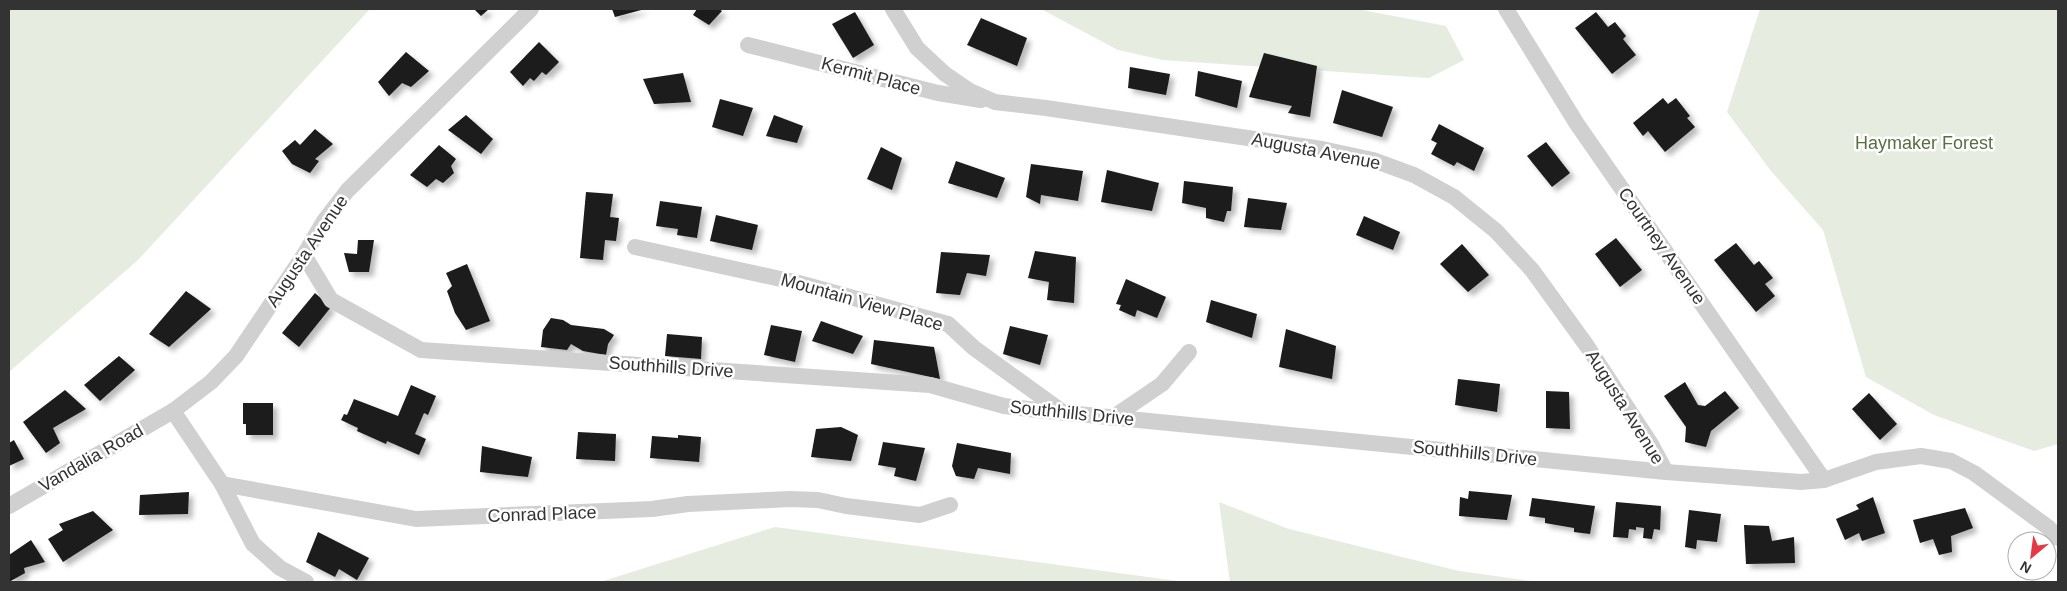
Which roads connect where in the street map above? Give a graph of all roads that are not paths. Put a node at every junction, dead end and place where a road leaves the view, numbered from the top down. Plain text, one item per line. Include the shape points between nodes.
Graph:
1 (532, 9) edge
2 (893, 9) edge
3 (1506, 9) edge
4 (748, 45) dead end
5 (995, 102) junction
6 (635, 247) dead end
7 (304, 255) junction
8 (1189, 352) dead end
9 (173, 411) junction
10 (1064, 413) junction
11 (1112, 418) junction
12 (1666, 472) junction
13 (1824, 480) junction
14 (222, 484) junction
15 (950, 505) dead end
16 (9, 506) edge
17 (2058, 538) edge
18 (306, 582) edge

1 - 7 street, Augusta Avenue via 347,191
2 - 5 street, Augusta Avenue via 917,48 944,74
3 - 13 street, Courtney Avenue via 1577,124
4 - 5 street, Kermit Place via 938,93
5 - 12 street, Augusta Avenue via 1322,149 1373,160 1414,175 1454,197 1496,231 1532,270 1587,346
6 - 10 street, Mountain View Place via 798,283 948,324 974,348
7 - 9 street, Augusta Avenue via 236,356 211,382
7 - 10 street, Southhills Drive via 331,300 421,350 930,385 1004,406
8 - 11 street via 1162,384
9 - 14 street
9 - 16 street, Vandalia Road
10 - 11 street, Southhills Drive
11 - 12 street, Southhills Drive
12 - 13 street, Southhills Drive via 1801,482
13 - 17 street, Southhills Drive via 1876,462 1921,456 1951,461 1974,473
14 - 15 street, Conrad Place via 416,519 652,509 790,499 920,515
14 - 18 street via 253,544 280,568

